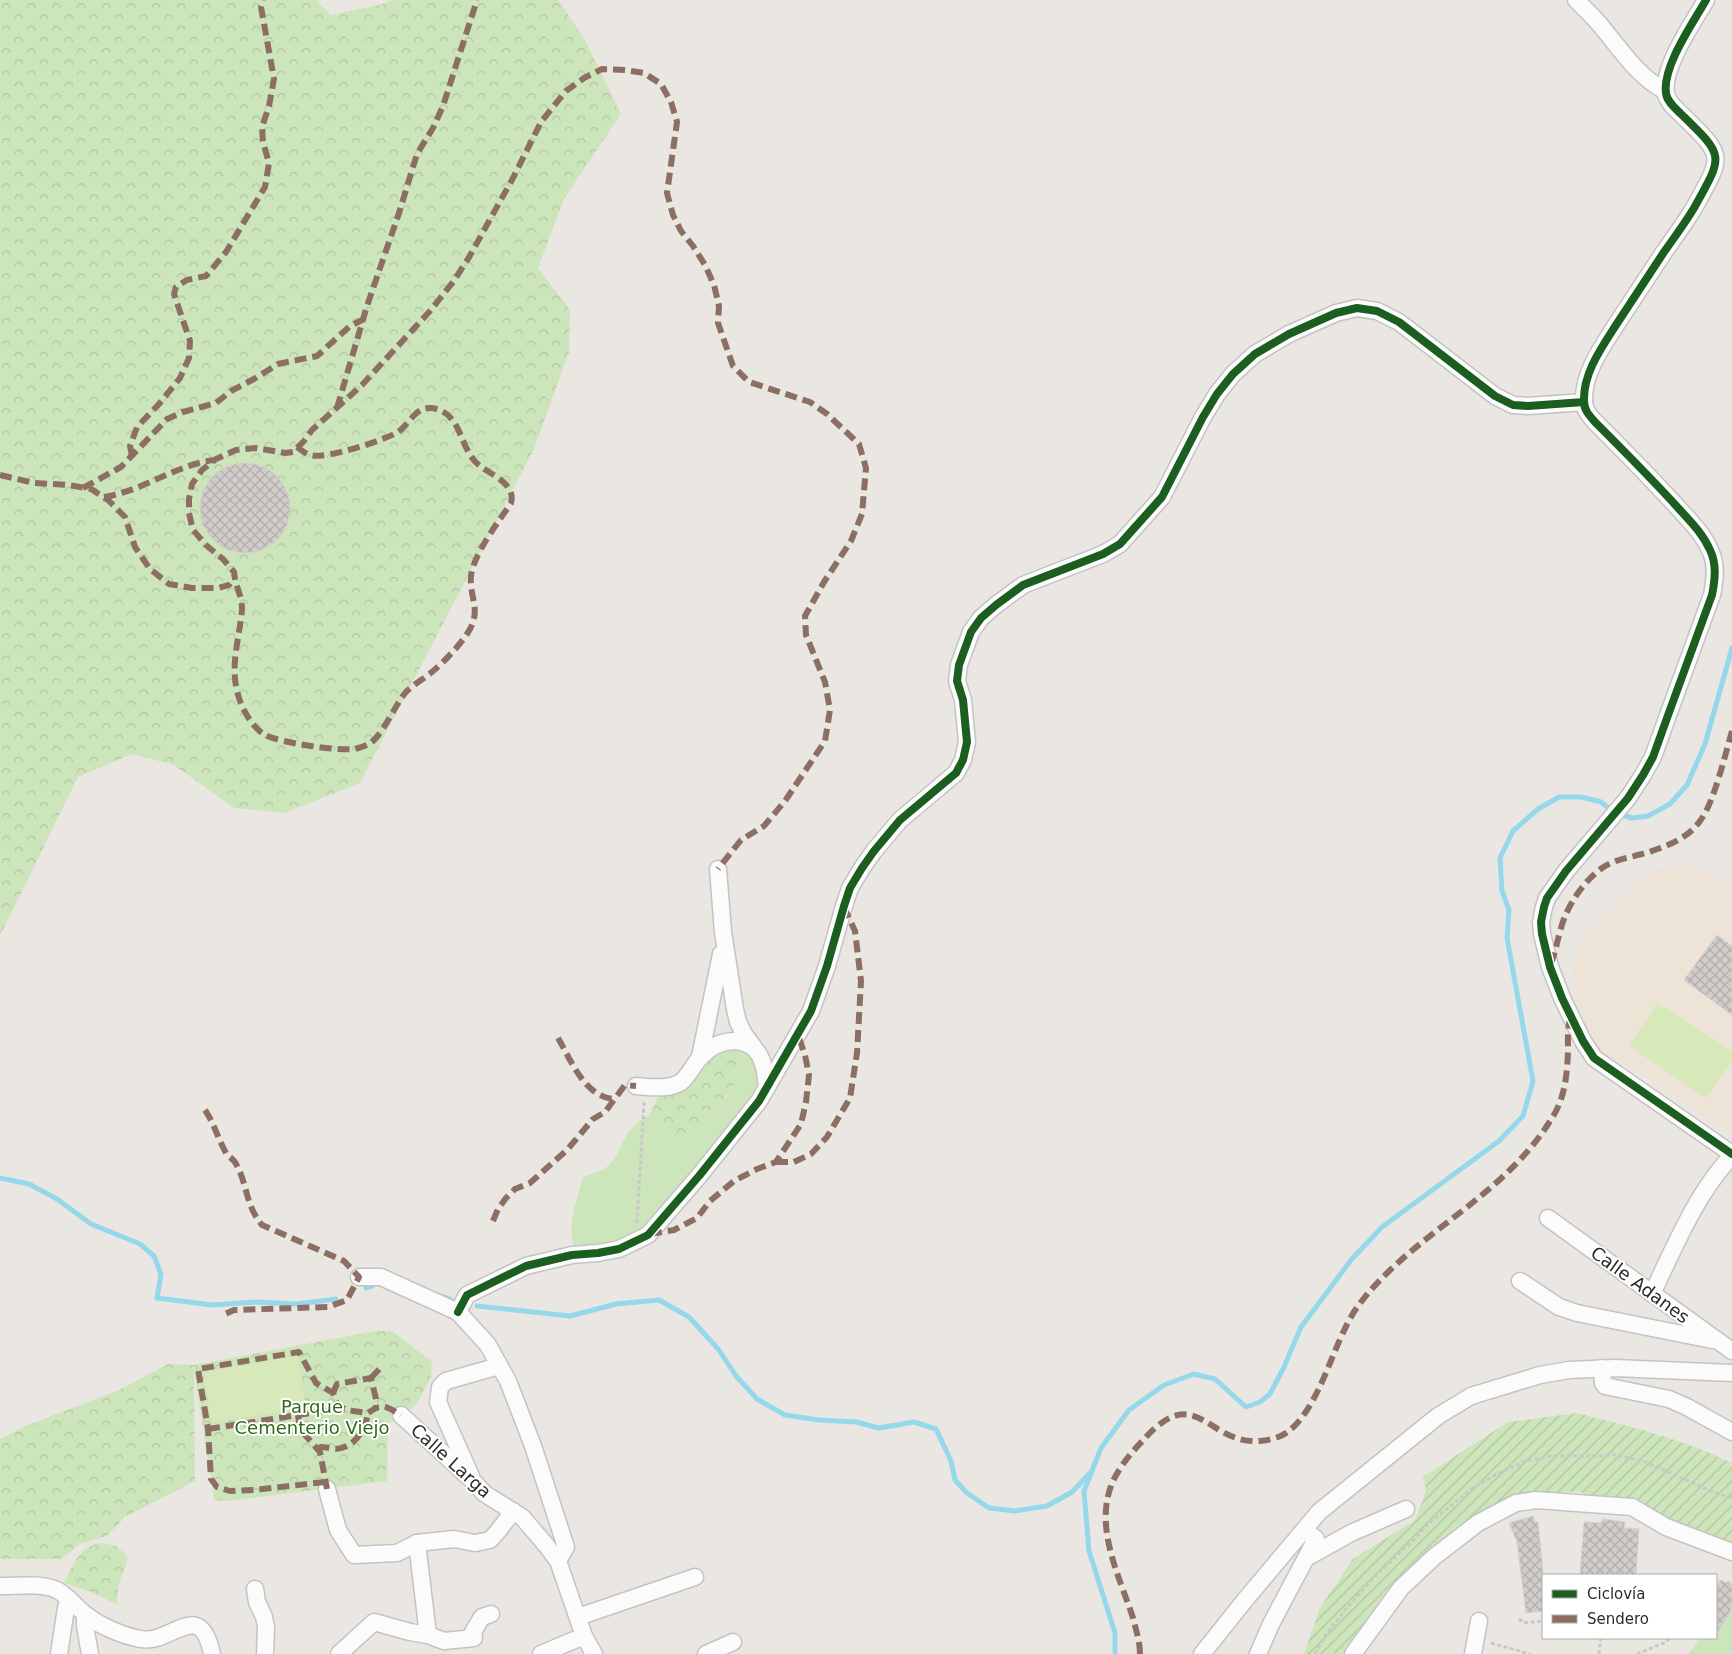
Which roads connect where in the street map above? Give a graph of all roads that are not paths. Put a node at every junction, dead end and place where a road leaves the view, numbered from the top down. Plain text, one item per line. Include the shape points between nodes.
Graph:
1 (1576, 0) edge
2 (1706, 0) edge
3 (1665, 91) junction
4 (1584, 402) junction
5 (718, 869) dead end
6 (723, 932) junction
7 (753, 1046) junction
8 (700, 1057) junction
9 (640, 1087) road end
10 (767, 1087) junction
11 (1732, 1155) edge
12 (1548, 1218) dead end
13 (359, 1277) dead end
14 (1520, 1281) dead end
15 (1652, 1294) junction
16 (458, 1312) junction
17 (1717, 1341) junction
18 (1732, 1351) edge
19 (499, 1366) junction
20 (1602, 1368) junction
21 (1732, 1373) edge
22 (401, 1416) dead end
23 (1732, 1432) edge
24 (473, 1481) junction
25 (327, 1489) dead end
26 (1406, 1509) dead end
27 (512, 1511) junction
28 (1306, 1530) junction
29 (417, 1543) junction
30 (1732, 1552) edge
31 (1308, 1557) junction
32 (558, 1561) junction
33 (695, 1577) dead end
34 (0, 1586) edge
35 (255, 1589) dead end
36 (69, 1599) junction
37 (491, 1614) dead end
38 (85, 1615) junction
39 (578, 1617) junction
40 (1479, 1621) dead end
41 (428, 1635) junction
42 (584, 1636) junction
43 (733, 1642) dead end
44 (1474, 1647) edge
45 (59, 1654) edge
46 (90, 1654) edge
47 (212, 1654) edge
48 (265, 1654) edge
49 (339, 1654) edge
50 (540, 1654) edge
51 (594, 1654) edge
52 (706, 1654) edge
53 (1202, 1654) edge
54 (1258, 1654) edge
55 (1353, 1654) edge

1 - 3 street via 1605,30 1629,62 1648,81
2 - 3 street via 1673,59
3 - 4 street via 1672,106 1713,147 1715,169 1693,210 1590,370
4 - 10 street via 1513,405 1495,396 1399,322 1377,311 1357,308 1336,313 1289,334 1255,354 1217,394 1162,497 1120,544 1103,554 1023,585 996,604 971,632 959,665 958,681 967,742 963,760 956,773 900,820 874,851 850,888 811,1011
4 - 11 street via 1596,424 1700,533 1711,550 1715,579 1706,613 1652,757 1628,798 1547,898 1542,915 1544,944 1555,982 1594,1058
5 - 6 street
6 - 7 street via 738,1022
6 - 8 street via 721,959
7 - 8 street via 742,1041 720,1043
7 - 10 street via 761,1056
8 - 9 street via 681,1082 663,1087
10 - 16 street via 748,1115 648,1235 619,1248 526,1266 467,1295
11 - 15 street via 1712,1179
12 - 15 street, Calle Adanes
13 - 16 street via 381,1277
14 - 17 street via 1559,1307 1577,1313
15 - 17 street, Calle Adanes
16 - 19 street via 488,1345
17 - 18 street, Calle Adanes
19 - 24 street via 446,1381 440,1387 438,1402
19 - 32 street via 533,1446 566,1547
20 - 21 street
20 - 23 street via 1603,1383 1608,1388 1669,1399
20 - 28 street via 1540,1375 1471,1396 1438,1416 1319,1512
22 - 24 street, Calle Larga
24 - 27 street, Calle Larga via 485,1494
25 - 29 street via 338,1530 354,1555 397,1553
26 - 31 street via 1351,1533
27 - 29 street via 490,1540
27 - 32 street, Calle Larga via 522,1517
28 - 31 street via 1316,1539
28 - 53 street
29 - 41 street
30 - 55 street via 1666,1527 1632,1507 1536,1500 1516,1503 1478,1523 1414,1575
31 - 54 street via 1270,1624
32 - 39 street, Calle Larga
33 - 39 street
34 - 36 street via 44,1586
35 - 48 street via 266,1627
36 - 38 street
36 - 45 street
37 - 41 street via 482,1617 473,1632 474,1638 444,1641
38 - 46 street
38 - 47 street via 102,1626 143,1640 194,1626 209,1638
39 - 42 street, Calle Larga
40 - 44 street
41 - 49 street via 374,1622
42 - 50 street
42 - 51 street, Calle Larga
43 - 52 street

